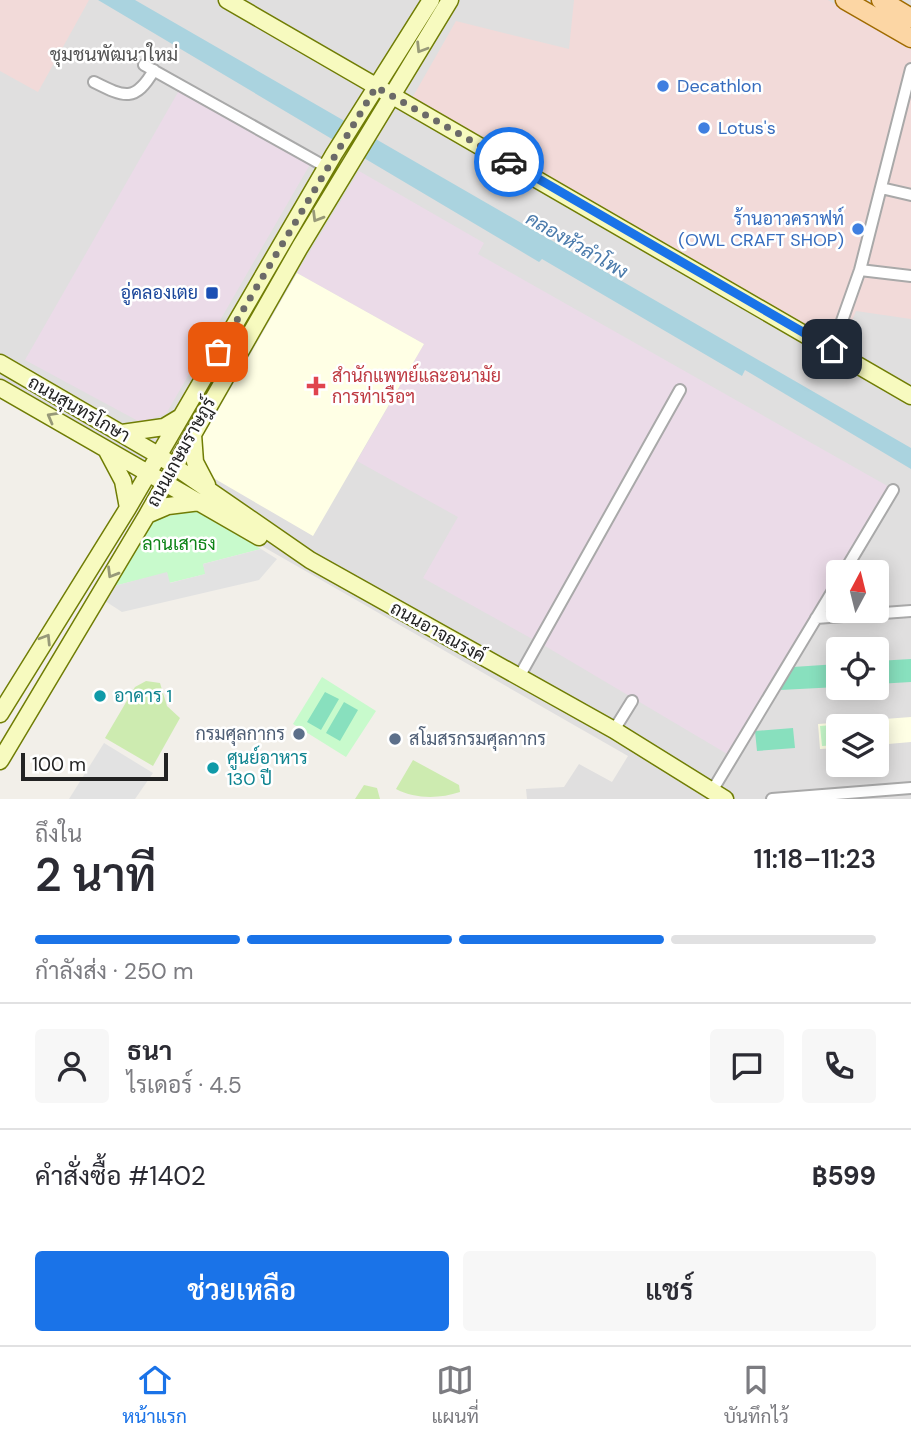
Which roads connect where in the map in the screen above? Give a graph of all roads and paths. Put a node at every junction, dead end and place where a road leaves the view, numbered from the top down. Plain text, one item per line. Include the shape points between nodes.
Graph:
1 (227, 0) edge
2 (431, 0) edge
3 (450, 0) edge
4 (845, 0) edge
5 (881, 0) edge
6 (909, 27) edge
7 (911, 69) edge
8 (94, 82) dead end
9 (376, 87) junction
10 (391, 96) junction
11 (330, 160) junction
12 (881, 188) junction
13 (911, 195) edge
14 (269, 264) junction
15 (860, 270) junction
16 (284, 273) junction
17 (911, 276) edge
18 (832, 349) junction
19 (0, 363) edge
20 (0, 388) edge
21 (680, 390) dead end
22 (911, 396) edge
23 (179, 418) junction
24 (194, 428) junction
25 (121, 433) junction
26 (104, 446) junction
27 (158, 455) junction
28 (174, 465) junction
29 (148, 473) junction
30 (165, 482) junction
31 (893, 490) dead end
32 (206, 496) junction
33 (128, 508) junction
34 (147, 515) junction
35 (851, 560) edge
36 (826, 602) edge
37 (911, 611) edge
38 (816, 618) junction
39 (519, 677) junction
40 (632, 701) dead end
41 (0, 714) edge
42 (614, 730) junction
43 (0, 761) edge
44 (911, 788) edge
45 (716, 796) edge
46 (772, 799) edge

1 - 9 street
2 - 9 street, ถนนเกษมราษฎร์
3 -> 10 street, ถนนเกษมราษฎร์
4 - 6 main road
5 - 6 main road
7 - 12 street
8 - 11 street via 117,94 132,94 145,86 149,68
9 - 10 street
9 - 11 street, ถนนเกษมราษฎร์
10 -> 16 street, ถนนเกษมราษฎร์
10 - 18 street
11 - 14 street, ถนนเกษมราษฎร์
12 - 13 street
12 - 15 street
14 - 16 street
14 - 23 street, ถนนเกษมราษฎร์
15 - 17 street
15 - 18 street
16 - 24 street, ถนนเกษมราษฎร์
18 - 22 street
19 - 25 street, ถนนสุนทรโกษา
26 -> 20 street, ถนนสุนทรโกษา
21 - 39 street
23 - 25 street via 164,427
23 - 27 street, ถนนเกษมราษฎร์
24 - 28 street, ถนนเกษมราษฎร์
24 - 32 street via 195,462
25 - 27 street, ถนนสุนทรโกษา
26 - 29 street, ถนนสุนทรโกษา
26 - 33 street via 123,481
27 - 28 street, ถนนอาจณรงค์
27 - 29 street, ถนนเกษมราษฎร์
28 - 30 street, ถนนเกษมราษฎร์
28 - 32 street, ถนนอาจณรงค์
29 - 30 street, ถนนอาจณรงค์
29 - 33 street, ถนนเกษมราษฎร์
30 - 32 street, ถนนอาจณรงค์
30 - 34 street, ถนนเกษมราษฎร์
31 - 35 street
32 - 34 street
32 - 39 street, ถนนอาจณรงค์
32 - 45 street, ถนนอาจณรงค์
41 -> 33 street, ถนนเกษมราษฎร์
34 -> 43 street, ถนนเกษมราษฎร์
36 - 38 street
37 - 38 street
38 - 45 street
39 - 42 street, ถนนอาจณรงค์
40 - 42 street
42 - 45 street, ถนนอาจณรงค์
44 - 46 street

